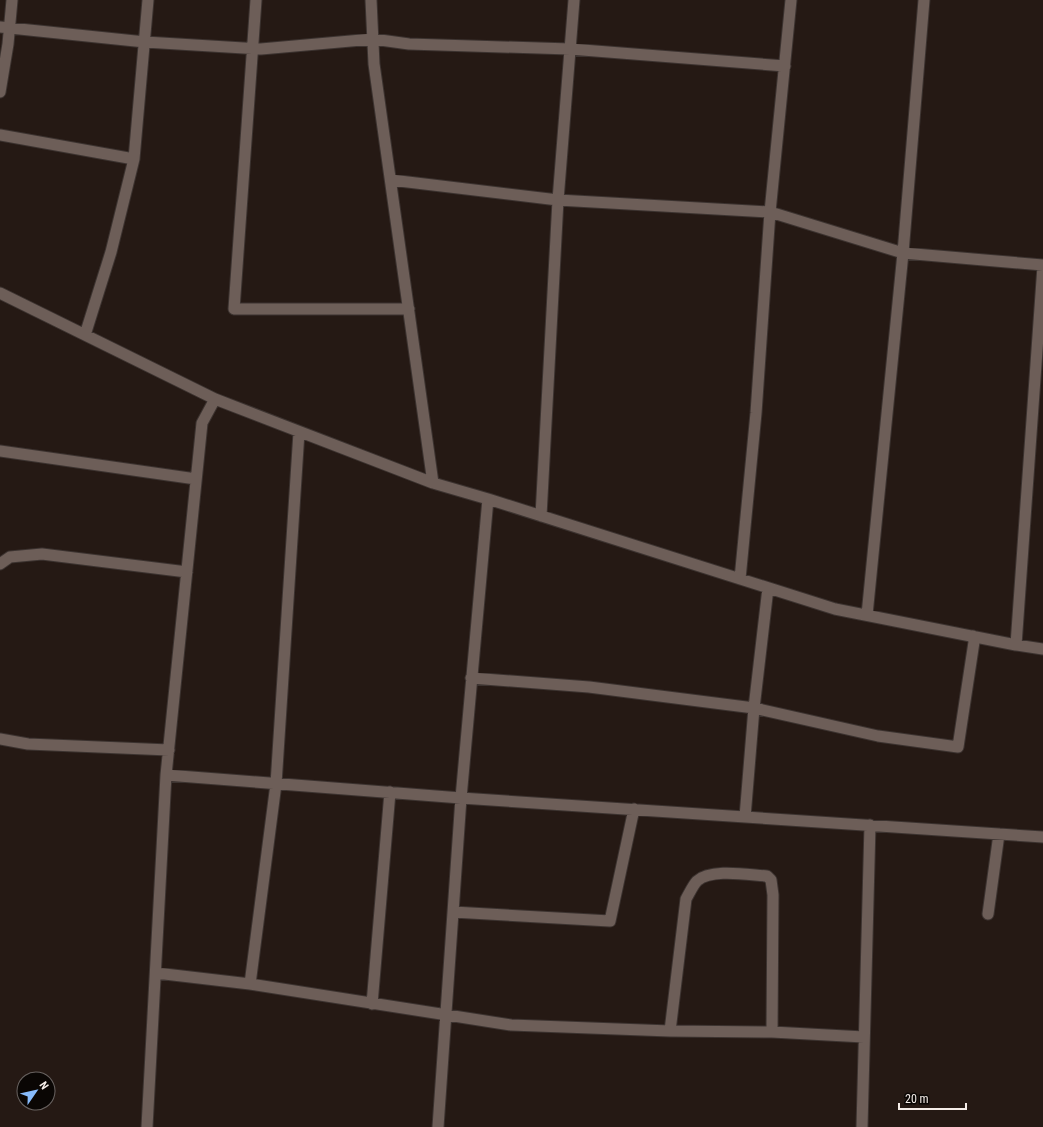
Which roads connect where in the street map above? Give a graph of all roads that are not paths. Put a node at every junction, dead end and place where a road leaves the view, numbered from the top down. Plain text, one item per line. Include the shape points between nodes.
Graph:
1 (12, 0) edge
2 (148, 0) edge
3 (256, 0) edge
4 (371, 0) edge
5 (574, 0) edge
6 (791, 0) edge
7 (924, 0) edge
8 (5, 27) edge
9 (373, 39) junction
10 (144, 42) junction
11 (253, 48) junction
12 (570, 49) junction
13 (784, 66) junction
14 (0, 92) edge
15 (0, 135) edge
16 (134, 159) junction
17 (391, 180) junction
18 (558, 200) junction
19 (770, 212) junction
20 (903, 253) junction
21 (1043, 266) edge
22 (0, 293) edge
23 (409, 309) junction
24 (85, 335) junction
25 (215, 399) junction
26 (299, 432) junction
27 (0, 452) edge
28 (196, 479) junction
29 (433, 483) junction
30 (488, 499) junction
31 (541, 516) junction
32 (0, 564) edge
33 (187, 572) junction
34 (740, 579) junction
35 (768, 588) junction
36 (867, 615) junction
37 (973, 636) junction
38 (1016, 644) junction
39 (1043, 649) edge
40 (472, 678) junction
41 (754, 708) junction
42 (0, 739) edge
43 (169, 750) junction
44 (166, 775) junction
45 (276, 784) junction
46 (390, 792) junction
47 (461, 798) junction
48 (634, 809) junction
49 (746, 817) junction
50 (870, 826) junction
51 (999, 834) junction
52 (1043, 837) edge
53 (453, 912) junction
54 (988, 914) dead end
55 (156, 973) junction
56 (250, 984) junction
57 (372, 1004) junction
58 (445, 1015) junction
59 (670, 1031) junction
60 (772, 1032) junction
61 (864, 1037) junction
62 (147, 1127) edge
63 (438, 1127) edge
64 (862, 1127) edge

1 - 8 street
2 - 10 street
3 - 11 street
4 - 9 street
5 - 12 street
6 - 13 street
7 - 20 street
8 - 10 street
8 - 14 street via 8,44
9 - 11 street
9 - 12 street via 410,44
9 - 17 street via 374,64
10 - 11 street
10 - 16 street
11 - 23 street via 234,309
12 - 13 street
12 - 18 street
13 - 19 street
15 - 16 street
16 - 24 street via 111,252
17 - 18 street
17 - 23 street
18 - 19 street
18 - 31 street
19 - 20 street
19 - 34 street via 756,413
20 - 21 street
20 - 36 street
21 - 38 street
22 - 24 street
23 - 29 street
24 - 25 street
25 - 26 street
25 - 28 street via 202,423
26 - 29 street
26 - 45 street
27 - 28 street
28 - 33 street
29 - 30 street
30 - 31 street
30 - 40 street
31 - 34 street
32 - 33 street via 10,557 42,554
33 - 43 street
34 - 35 street
35 - 36 street via 835,609
35 - 41 street
36 - 37 street
37 - 38 street
37 - 41 street via 958,748 878,736
38 - 39 street
40 - 41 street via 589,687
40 - 47 street
41 - 49 street
42 - 43 street via 28,744
43 - 44 street
44 - 45 street
44 - 55 street
45 - 46 street
45 - 56 street
46 - 47 street
46 - 57 street
47 - 48 street
47 - 53 street
48 - 49 street
48 - 53 street via 610,921
49 - 50 street
50 - 51 street
50 - 61 street
51 - 52 street
51 - 54 street
53 - 58 street
55 - 56 street
55 - 62 street
56 - 57 street
57 - 58 street
58 - 59 street via 512,1025
58 - 63 street
59 - 60 street
59 - 60 street via 686,899 697,881 706,875 725,873 767,876 771,880
60 - 61 street
61 - 64 street

